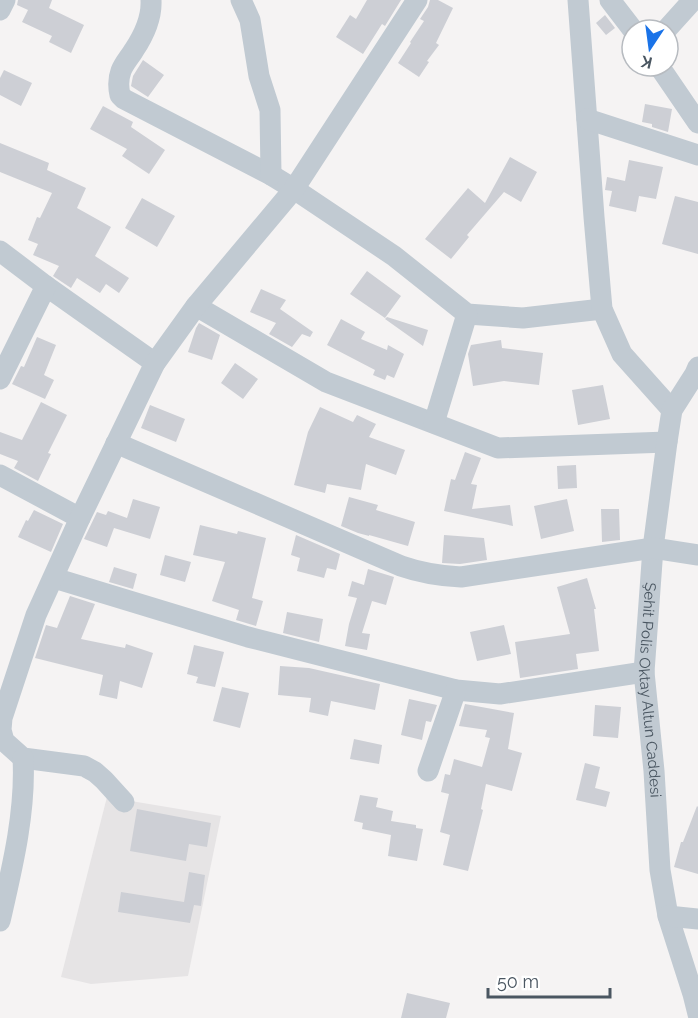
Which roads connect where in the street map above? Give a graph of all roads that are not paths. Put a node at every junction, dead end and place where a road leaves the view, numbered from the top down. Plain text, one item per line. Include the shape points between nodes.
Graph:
1 (5, 0) edge
2 (151, 0) edge
3 (241, 0) edge
4 (417, 0) edge
5 (578, 0) edge
6 (610, 0) edge
7 (693, 0) edge
8 (0, 10) edge
9 (624, 18) edge
10 (677, 18) edge
11 (666, 78) edge
12 (587, 119) junction
13 (698, 123) edge
14 (698, 155) edge
15 (271, 175) junction
16 (294, 189) junction
17 (0, 251) edge
18 (46, 286) junction
19 (195, 306) junction
20 (602, 309) junction
21 (467, 314) junction
22 (155, 363) junction
23 (697, 372) edge
24 (0, 379) edge
25 (672, 410) junction
26 (434, 423) junction
27 (667, 442) junction
28 (116, 443) junction
29 (0, 475) edge
30 (80, 518) junction
31 (653, 548) junction
32 (698, 555) edge
33 (54, 578) junction
34 (644, 672) junction
35 (456, 690) junction
36 (23, 758) junction
37 (428, 771) dead end
38 (124, 802) dead end
39 (668, 915) junction
40 (698, 919) edge
41 (0, 921) edge
42 (698, 1014) edge

1 - 8 street
2 - 15 street via 145,32 118,80 120,95
3 - 15 street via 270,110
4 - 16 street
5 - 12 street
6 - 9 street
7 - 10 street
11 - 13 street
12 - 14 street
12 - 20 street
15 - 16 street
16 - 19 street
16 - 21 street via 394,256
17 - 18 street
18 - 22 street
18 - 24 street
19 - 22 street
19 - 26 street via 326,382
20 - 21 street via 523,318
20 - 25 street via 622,354
21 - 26 street
22 - 28 street
23 - 25 street, Şehit Polis Oktay Altun Caddesi
25 - 27 street, Şehit Polis Oktay Altun Caddesi
26 - 27 street via 498,448
27 - 31 street, Şehit Polis Oktay Altun Caddesi
28 - 30 street
28 - 31 street via 401,566 436,576 461,577
29 - 30 street
30 - 33 street
31 - 32 street
31 - 34 street, Şehit Polis Oktay Altun Caddesi
33 - 35 street via 248,637
33 - 36 street via 36,615 2,718 4,741
34 - 35 street via 500,694
34 - 39 street, Şehit Polis Oktay Altun Caddesi via 660,870
35 - 37 street
36 - 38 street via 84,766
36 - 41 street via 24,783 12,870
39 - 40 street
39 - 42 street, Şehit Polis Oktay Altun Caddesi

